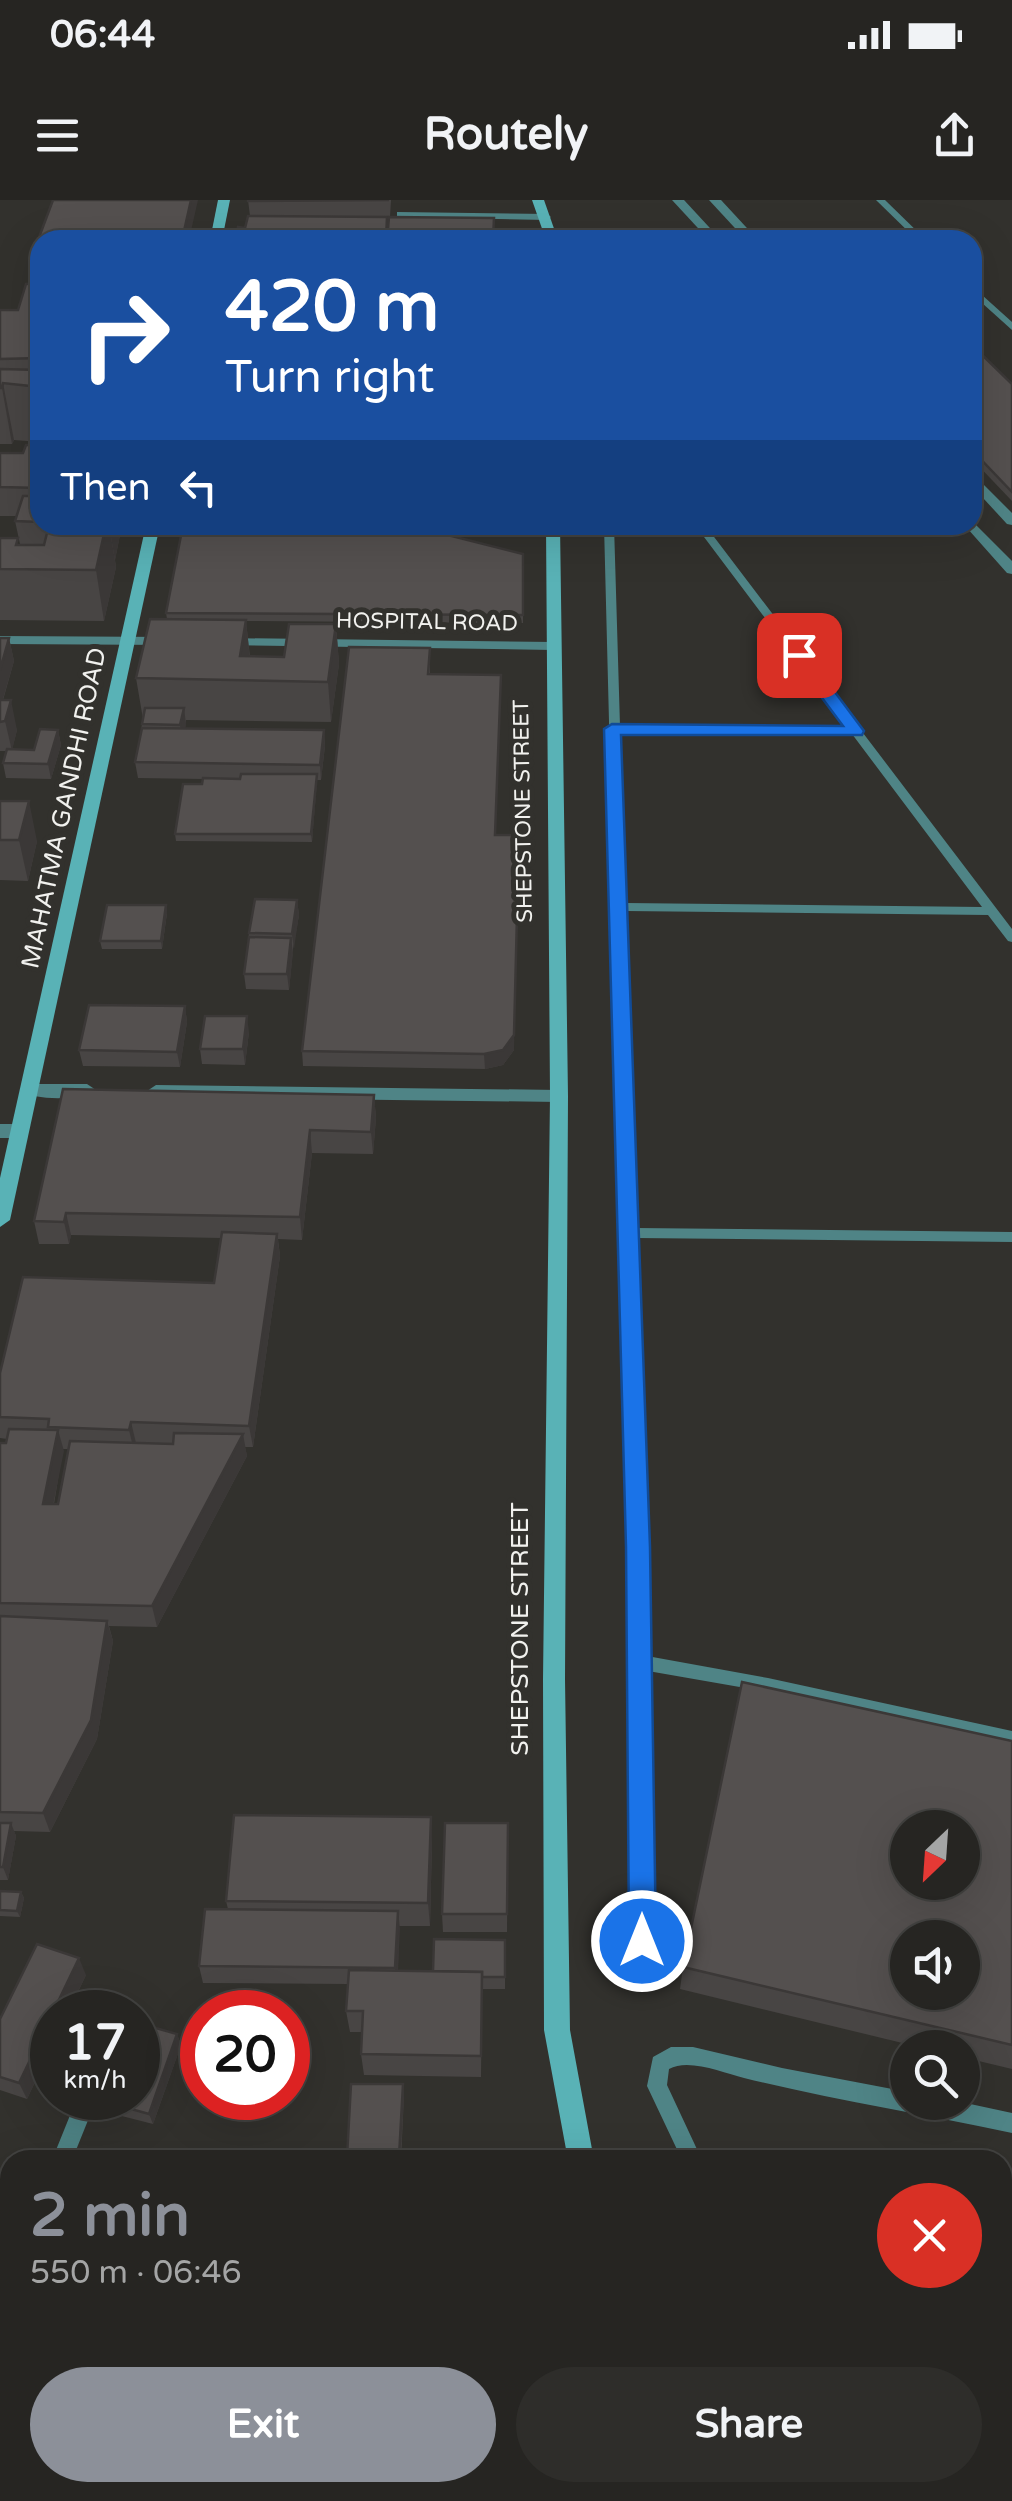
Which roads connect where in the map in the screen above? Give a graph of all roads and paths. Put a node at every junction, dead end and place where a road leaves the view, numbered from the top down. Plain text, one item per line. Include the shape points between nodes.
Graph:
1 (224, 200) edge
2 (538, 200) edge
3 (678, 200) edge
4 (715, 200) edge
5 (880, 200) edge
6 (400, 214) edge
7 (546, 218) junction
8 (218, 230) edge
9 (549, 230) edge
10 (706, 230) edge
11 (743, 230) edge
12 (912, 230) edge
13 (982, 298) edge
14 (1012, 326) edge
15 (982, 488) edge
16 (1012, 521) edge
17 (151, 535) edge
18 (553, 535) edge
19 (609, 535) edge
20 (708, 535) edge
21 (981, 535) edge
22 (1012, 570) edge
23 (0, 640) edge
24 (126, 640) junction
25 (184, 641) edge
26 (204, 642) edge
27 (553, 646) junction
28 (612, 729) junction
29 (856, 731) junction
30 (620, 907) junction
31 (991, 911) junction
32 (1012, 938) edge
33 (28, 1090) junction
34 (558, 1096) junction
35 (10, 1131) edge
36 (0, 1220) edge
37 (628, 1233) junction
38 (1012, 1237) edge
39 (639, 1662) junction
40 (1012, 1739) edge
41 (642, 1941) dead end
42 (890, 2098) edge
43 (980, 2116) edge
44 (78, 2120) edge
45 (1012, 2123) edge
46 (66, 2150) edge
47 (580, 2150) edge
48 (687, 2150) edge

1 - 8 main road
2 - 7 main road
3 - 10 street
4 - 11 street
5 - 12 lane
6 - 7 lane
7 - 9 main road
13 - 14 lane
15 - 16 street
17 - 24 main road, MAHATMA GANDHI ROAD
18 - 27 main road, SHEPSTONE STREET
19 - 28 lane
20 - 29 lane
21 - 22 street
23 - 24 street
24 - 25 street
24 - 33 main road, MAHATMA GANDHI ROAD
26 - 27 street, HOSPITAL ROAD
27 - 34 main road, SHEPSTONE STREET
28 - 29 lane
28 - 30 lane
29 - 31 lane
30 - 31 lane
30 - 37 lane
31 - 32 lane
33 - 34 street
33 - 35 main road, MAHATMA GANDHI ROAD
34 - 47 main road, SHEPSTONE STREET via 557,2030
35 - 36 main road, MAHATMA GANDHI ROAD
37 - 38 lane
37 - 39 lane
39 - 40 lane
39 - 41 lane
42 - 48 lane via 671,2056 660,2064 657,2086
43 - 45 lane
44 - 46 lane

